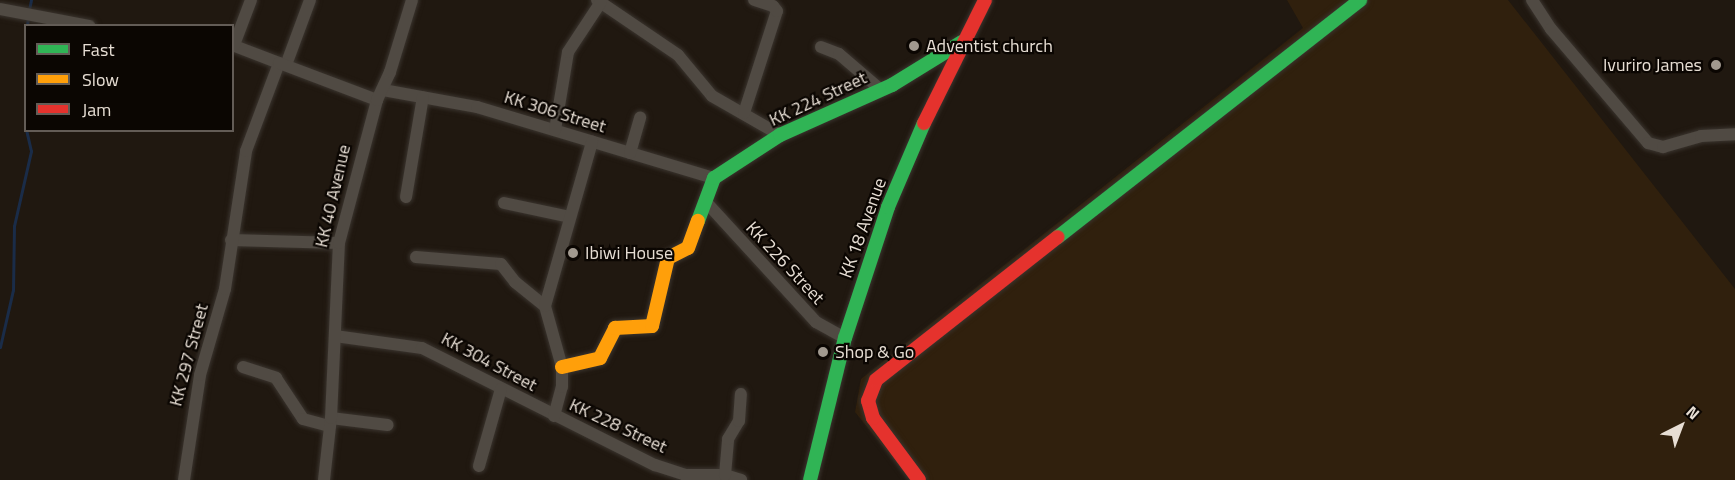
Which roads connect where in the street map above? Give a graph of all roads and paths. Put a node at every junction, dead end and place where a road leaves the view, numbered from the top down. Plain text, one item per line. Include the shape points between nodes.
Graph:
1 (251, 0) edge
2 (310, 0) edge
3 (412, 0) edge
4 (754, 0) edge
5 (985, 0) edge
6 (1360, 0) edge
7 (1532, 0) edge
8 (599, 1) edge
9 (0, 9) edge
10 (79, 24) edge
11 (234, 42) edge
12 (962, 42) junction
13 (234, 45) edge
14 (821, 47) dead end
15 (282, 64) junction
16 (881, 90) junction
17 (380, 95) junction
18 (423, 97) junction
19 (744, 113) junction
20 (640, 117) dead end
21 (555, 130) junction
22 (1735, 134) edge
23 (780, 135) junction
24 (592, 142) junction
25 (630, 153) junction
26 (714, 178) junction
27 (406, 197) dead end
28 (706, 202) junction
29 (504, 203) dead end
30 (570, 217) junction
31 (231, 240) junction
32 (339, 243) junction
33 (416, 257) dead end
34 (545, 306) junction
35 (335, 336) junction
36 (845, 338) junction
37 (243, 367) dead end
38 (562, 367) junction
39 (501, 389) junction
40 (741, 394) dead end
41 (554, 416) junction
42 (330, 422) junction
43 (388, 425) dead end
44 (479, 466) dead end
45 (725, 475) junction
46 (184, 480) edge
47 (324, 480) edge
48 (741, 480) edge
49 (810, 480) edge
50 (919, 480) edge

1 - 11 street
2 - 15 street, KK 297 Street
3 - 17 street, KK 40 Avenue
4 - 19 street via 777,11
5 - 12 street, KK 18 Avenue
6 - 50 street via 876,380 868,401 873,418
7 - 22 street via 1551,29 1648,143 1656,148 1701,136
8 - 19 street via 678,55 712,96
8 - 21 street via 568,52
9 - 10 street
12 - 16 street, KK 224 Street
12 - 36 street, KK 18 Avenue via 907,160
13 - 15 street, KK 306 Street
14 - 16 street via 839,54
15 - 17 street, KK 306 Street
15 - 31 street, KK 297 Street via 246,151
16 - 23 street, KK 224 Street
17 - 18 street, KK 306 Street
17 - 32 street, KK 40 Avenue
18 - 21 street, KK 306 Street via 477,107
18 - 27 street
19 - 23 street
20 - 25 street
21 - 24 street, KK 306 Street
23 - 26 street, KK 224 Street
24 - 25 street, KK 306 Street
24 - 30 street
25 - 26 street, KK 306 Street
26 - 28 street
28 - 36 street, KK 226 Street via 816,322
28 - 38 street via 688,249 668,258 652,326 615,328 600,358
29 - 30 street
30 - 34 street
31 - 32 street
31 - 46 street, KK 297 Street via 225,289 192,413
32 - 35 street, KK 40 Avenue
33 - 34 street via 501,264 515,282
34 - 38 street, KK 228 Street
35 - 39 street, KK 304 Street via 422,348
35 - 42 street, KK 40 Avenue
36 - 49 street, KK 18 Avenue
37 - 42 street via 276,378 303,419
38 - 41 street, KK 228 Street via 562,387
39 - 41 street, KK 304 Street
39 - 44 street
40 - 45 street via 739,421 728,439
41 - 45 street, KK 228 Street via 673,472 704,478
42 - 43 street
42 - 47 street, KK 40 Avenue
45 - 48 street, KK 228 Street

